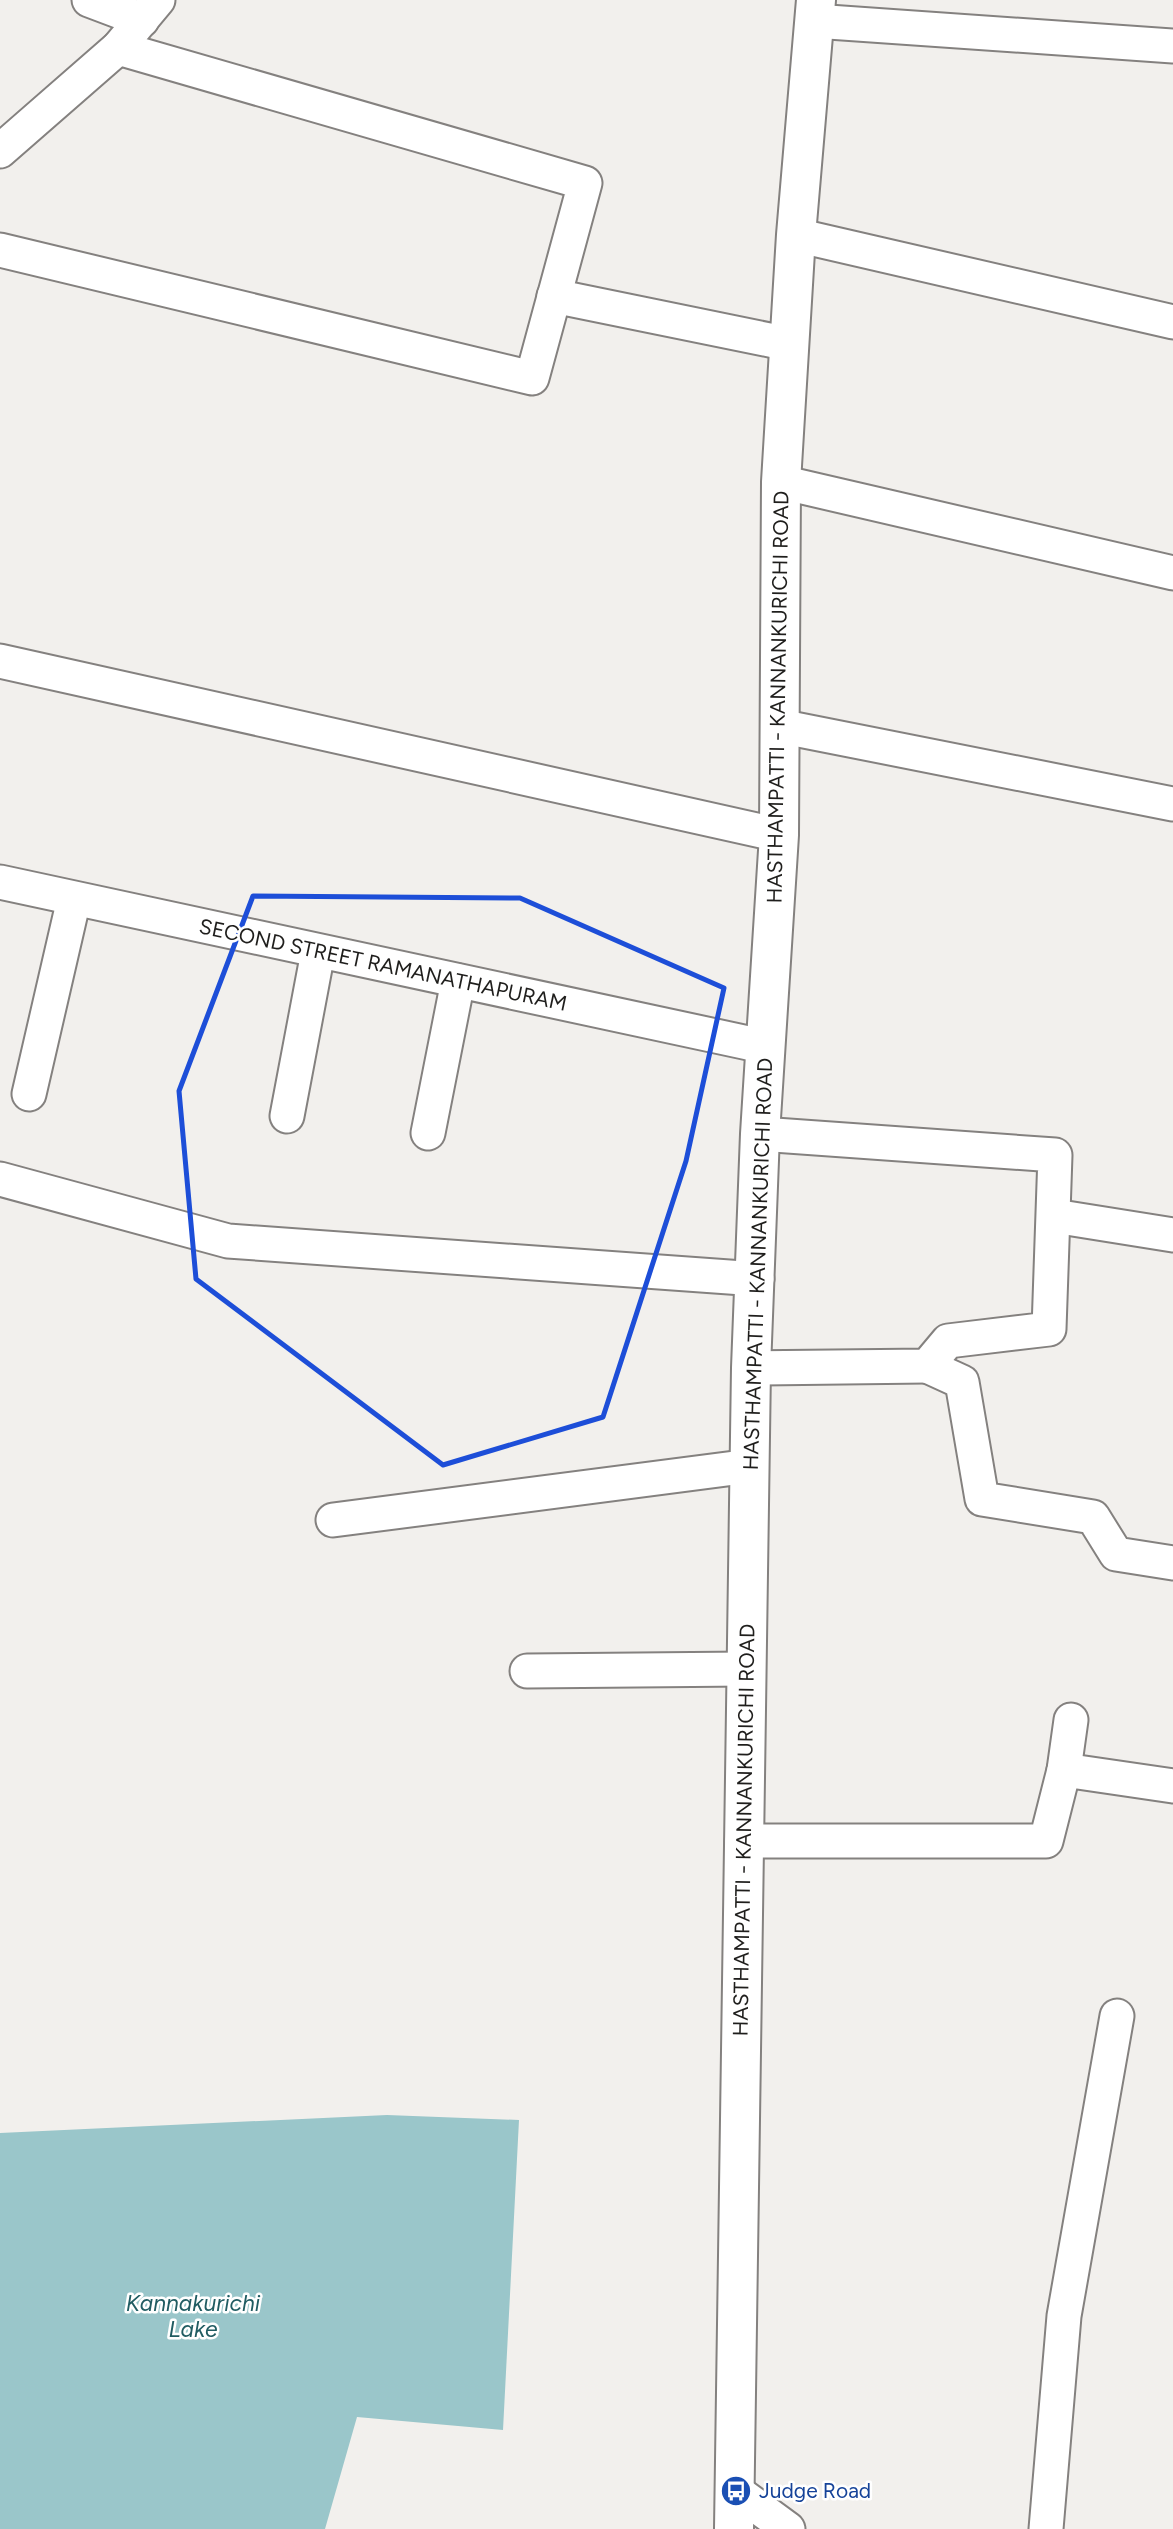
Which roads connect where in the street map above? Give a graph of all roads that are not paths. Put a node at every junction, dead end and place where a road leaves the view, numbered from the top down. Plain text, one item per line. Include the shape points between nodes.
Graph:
1 (89, 0) edge
2 (150, 10) edge
3 (815, 11) edge
4 (1173, 46) edge
5 (118, 48) junction
6 (0, 151) edge
7 (796, 235) junction
8 (0, 250) edge
9 (554, 296) junction
10 (1173, 322) edge
11 (789, 344) junction
12 (781, 482) junction
13 (1173, 573) edge
14 (0, 661) edge
15 (779, 726) junction
16 (1173, 804) edge
17 (779, 835) junction
18 (0, 882) edge
19 (74, 899) junction
20 (318, 952) junction
21 (458, 981) junction
22 (767, 1047) junction
23 (29, 1094) dead end
24 (287, 1116) dead end
25 (428, 1133) dead end
26 (760, 1134) junction
27 (0, 1179) edge
28 (1054, 1216) junction
29 (1173, 1235) edge
30 (757, 1279) junction
31 (927, 1366) junction
32 (751, 1368) junction
33 (750, 1466) junction
34 (333, 1520) dead end
35 (1173, 1563) edge
36 (747, 1669) junction
37 (527, 1671) dead end
38 (1071, 1720) dead end
39 (1064, 1770) junction
40 (1173, 1786) edge
41 (742, 1841) junction
42 (1117, 2016) dead end
43 (736, 2491) junction
44 (734, 2529) edge
45 (788, 2529) edge
46 (1046, 2529) edge

1 - 2 street
2 - 5 street
3 - 4 street
3 - 7 main road, HASTHAMPATTI - KANNANKURICHI ROAD
5 - 6 street
5 - 9 street via 585,183
7 - 10 street
7 - 11 main road, HASTHAMPATTI - KANNANKURICHI ROAD
8 - 9 street via 532,378
9 - 11 street
11 - 12 main road, HASTHAMPATTI - KANNANKURICHI ROAD
12 - 13 street
12 - 15 main road, HASTHAMPATTI - KANNANKURICHI ROAD
14 - 17 street
15 - 16 street
15 - 17 main road, HASTHAMPATTI - KANNANKURICHI ROAD
17 - 22 main road, HASTHAMPATTI - KANNANKURICHI ROAD
18 - 19 street, SECOND STREET RAMANATHAPURAM
19 - 20 street, SECOND STREET RAMANATHAPURAM
19 - 23 street
20 - 21 street, SECOND STREET RAMANATHAPURAM
20 - 24 street
21 - 22 street, SECOND STREET RAMANATHAPURAM
21 - 25 street
22 - 26 main road, HASTHAMPATTI - KANNANKURICHI ROAD
26 - 28 street via 1055,1155
26 - 30 main road, HASTHAMPATTI - KANNANKURICHI ROAD
27 - 30 street via 229,1241
28 - 29 street
28 - 31 street via 1049,1329 948,1341
30 - 32 main road, HASTHAMPATTI - KANNANKURICHI ROAD
31 - 32 street
31 - 35 street via 962,1382 982,1499 1093,1517 1116,1554
32 - 33 main road, HASTHAMPATTI - KANNANKURICHI ROAD
33 - 34 street
33 - 36 main road, HASTHAMPATTI - KANNANKURICHI ROAD
36 - 37 street
36 - 41 main road, HASTHAMPATTI - KANNANKURICHI ROAD
38 - 39 street
39 - 40 street
39 - 41 street via 1046,1840
41 - 43 main road, HASTHAMPATTI - KANNANKURICHI ROAD
42 - 46 street via 1063,2316
43 - 44 main road, HASTHAMPATTI - KANNANKURICHI ROAD
43 - 45 street

